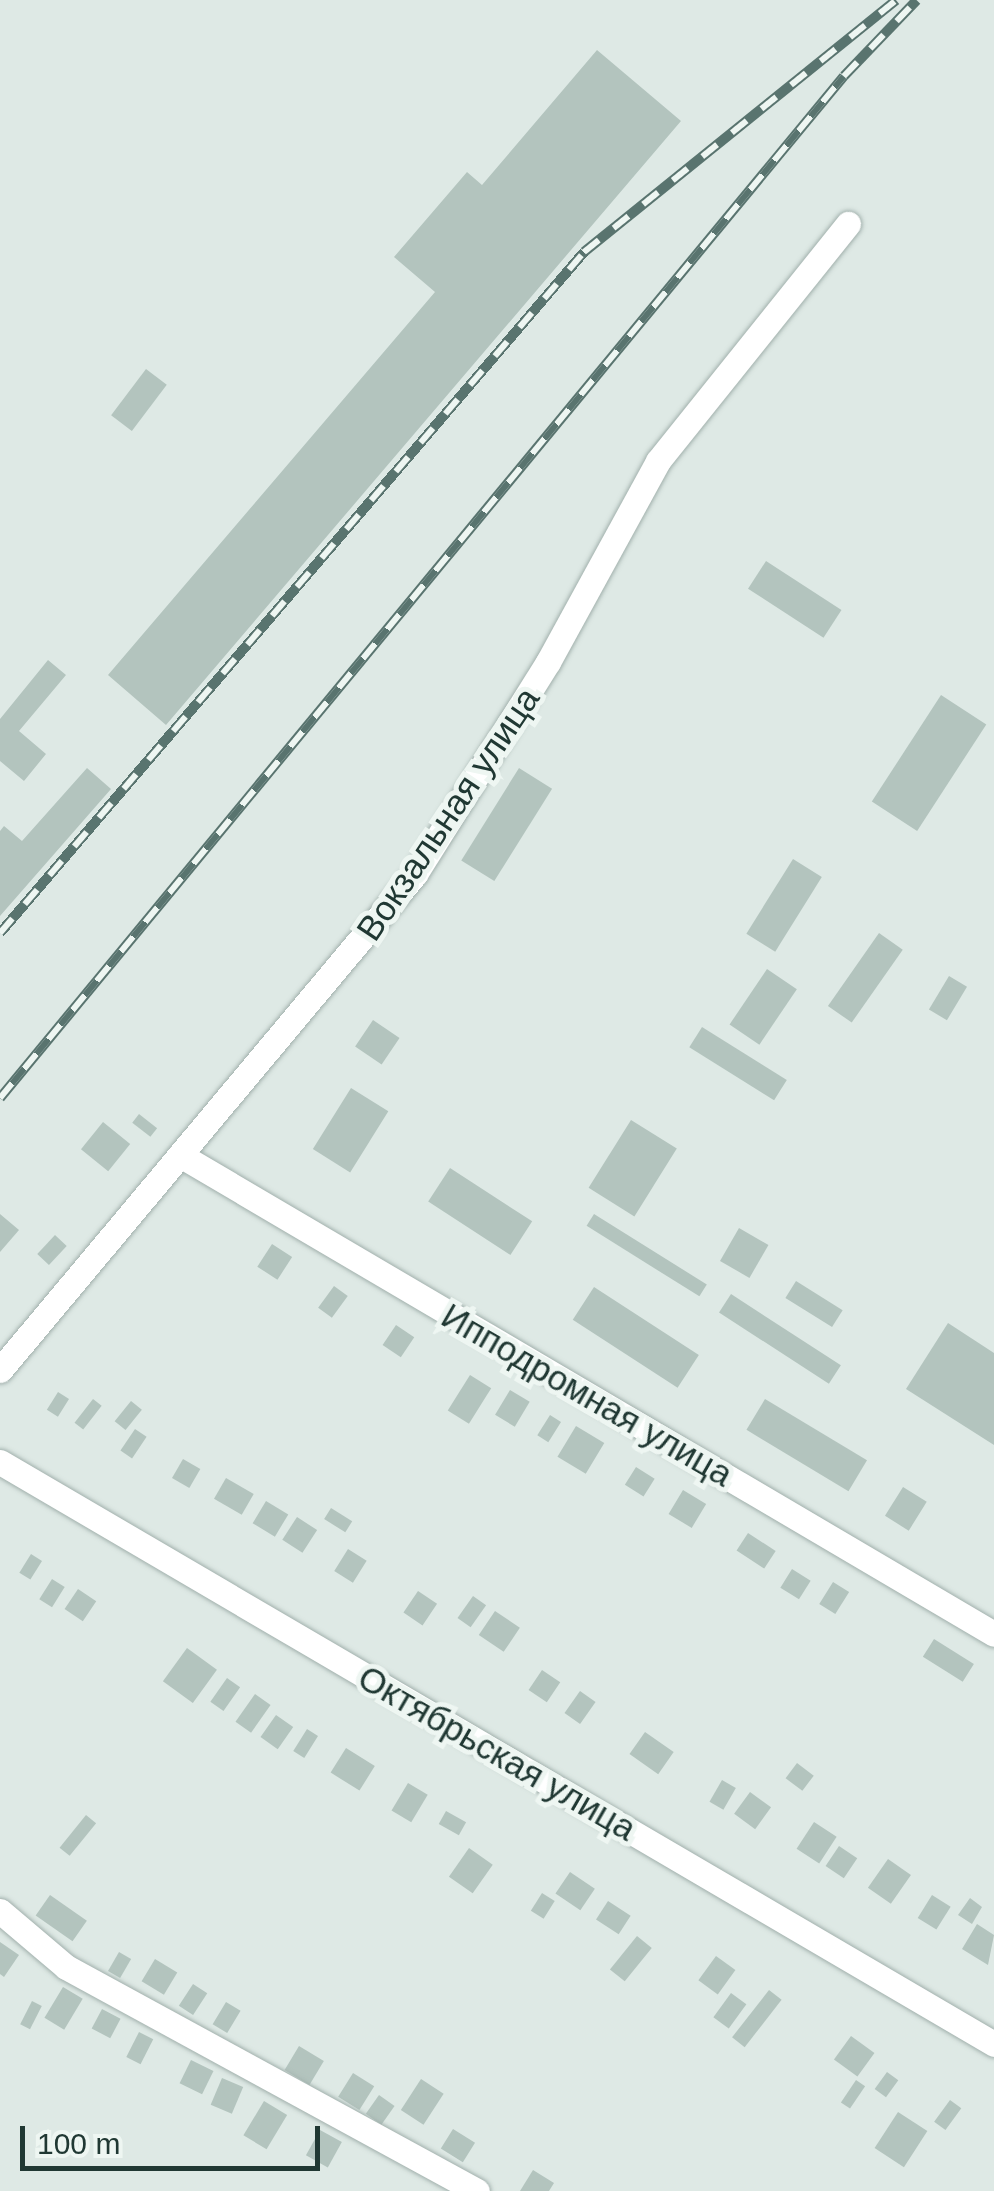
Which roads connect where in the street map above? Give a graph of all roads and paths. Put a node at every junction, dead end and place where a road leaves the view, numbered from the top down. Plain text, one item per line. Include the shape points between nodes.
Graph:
1 (848, 224) dead end
2 (180, 1155) junction
3 (0, 1370) edge
4 (0, 1462) edge
5 (994, 1634) edge
6 (0, 1911) edge
7 (994, 2044) edge
8 (477, 2191) edge

1 - 2 street, Вокзальная улица via 658,461 548,662 416,874
2 - 3 street, Вокзальная улица
2 - 5 street, Ипподромная улица
4 - 7 street, Октябрьская улица
6 - 8 street via 66,1967

